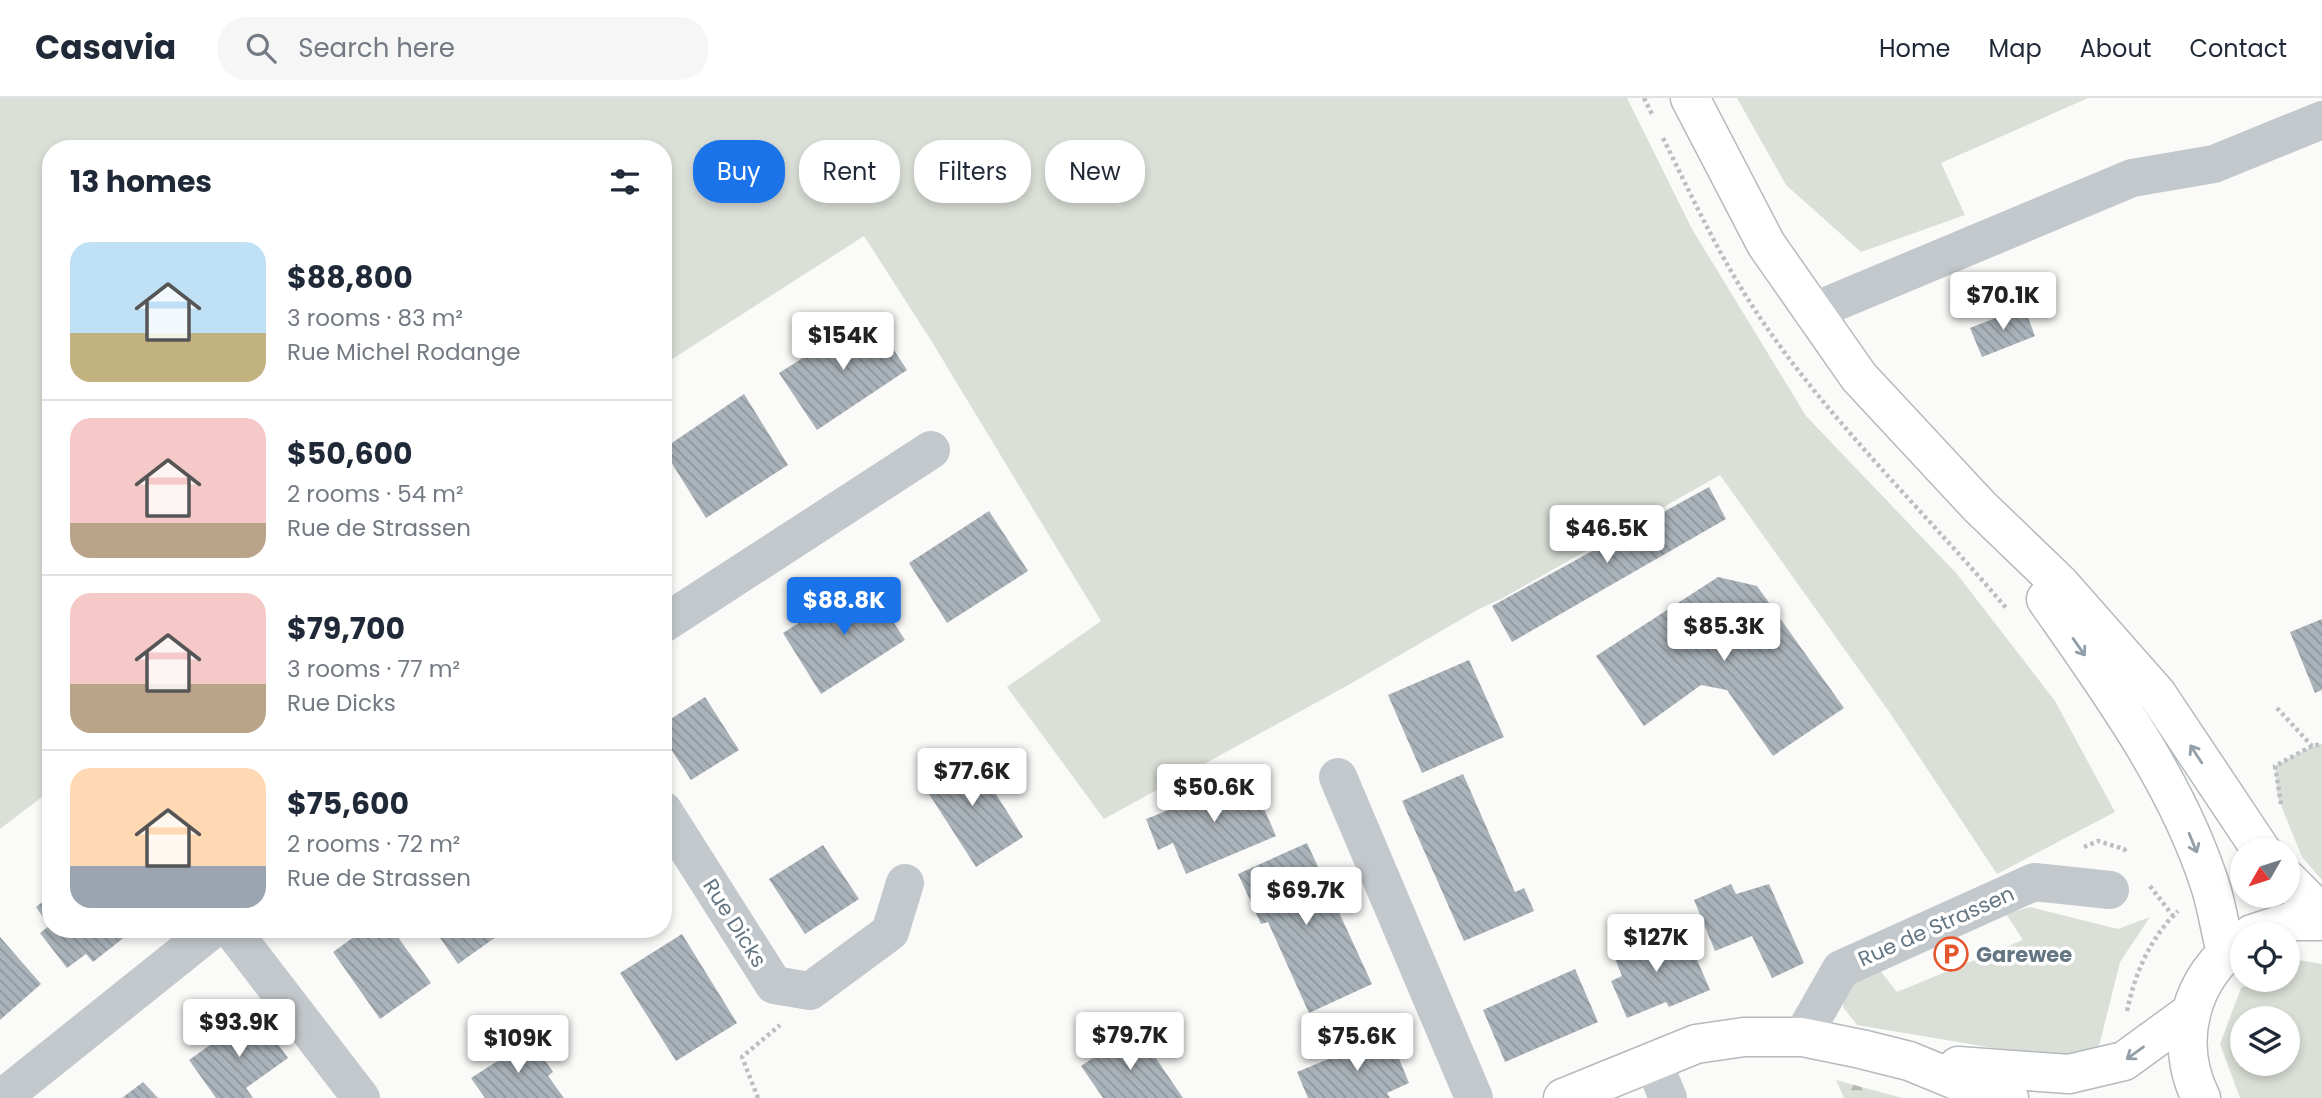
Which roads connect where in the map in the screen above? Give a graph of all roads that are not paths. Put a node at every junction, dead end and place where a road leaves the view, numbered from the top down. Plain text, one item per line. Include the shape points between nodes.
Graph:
1 (1690, 98) edge
2 (2322, 120) edge
3 (1812, 312) junction
4 (931, 450) dead end
5 (1984, 511) junction
6 (672, 618) edge
7 (1338, 777) dead end
8 (672, 824) edge
9 (2254, 838) edge
10 (905, 883) dead end
11 (2110, 890) dead end
12 (2300, 892) edge
13 (2322, 915) edge
14 (2322, 921) edge
15 (2287, 922) edge
16 (2230, 924) edge
17 (204, 938) edge
18 (221, 938) edge
19 (2230, 953) edge
20 (2190, 1013) junction
21 (1802, 1037) junction
22 (1909, 1061) junction
23 (1653, 1062) junction
24 (2, 1098) edge
25 (361, 1098) edge
26 (1474, 1098) edge
27 (1563, 1098) edge
28 (1668, 1098) edge
29 (2009, 1098) edge
30 (2201, 1098) edge

1 - 3 main road via 1766,243
2 - 3 street via 2214,164 2132,178
3 - 5 main road via 1859,377
4 - 6 street
9 -> 5 main road via 2157,694 2060,584
5 -> 16 main road via 2091,663 2174,798
7 - 26 street
8 - 10 street, Rue Dicks via 774,985 810,991 890,932
11 - 21 street, Rue de Strassen via 2034,882 1841,969
12 - 13 main road
14 - 15 main road
17 - 24 street
18 - 25 street
19 - 20 main road via 2205,977
20 -> 22 main road via 2124,1061 2069,1074
20 - 30 main road via 2186,1041 2192,1080
21 - 22 main road
21 - 23 main road via 1744,1037 1696,1044
22 - 29 main road
23 - 27 main road
23 - 28 street

